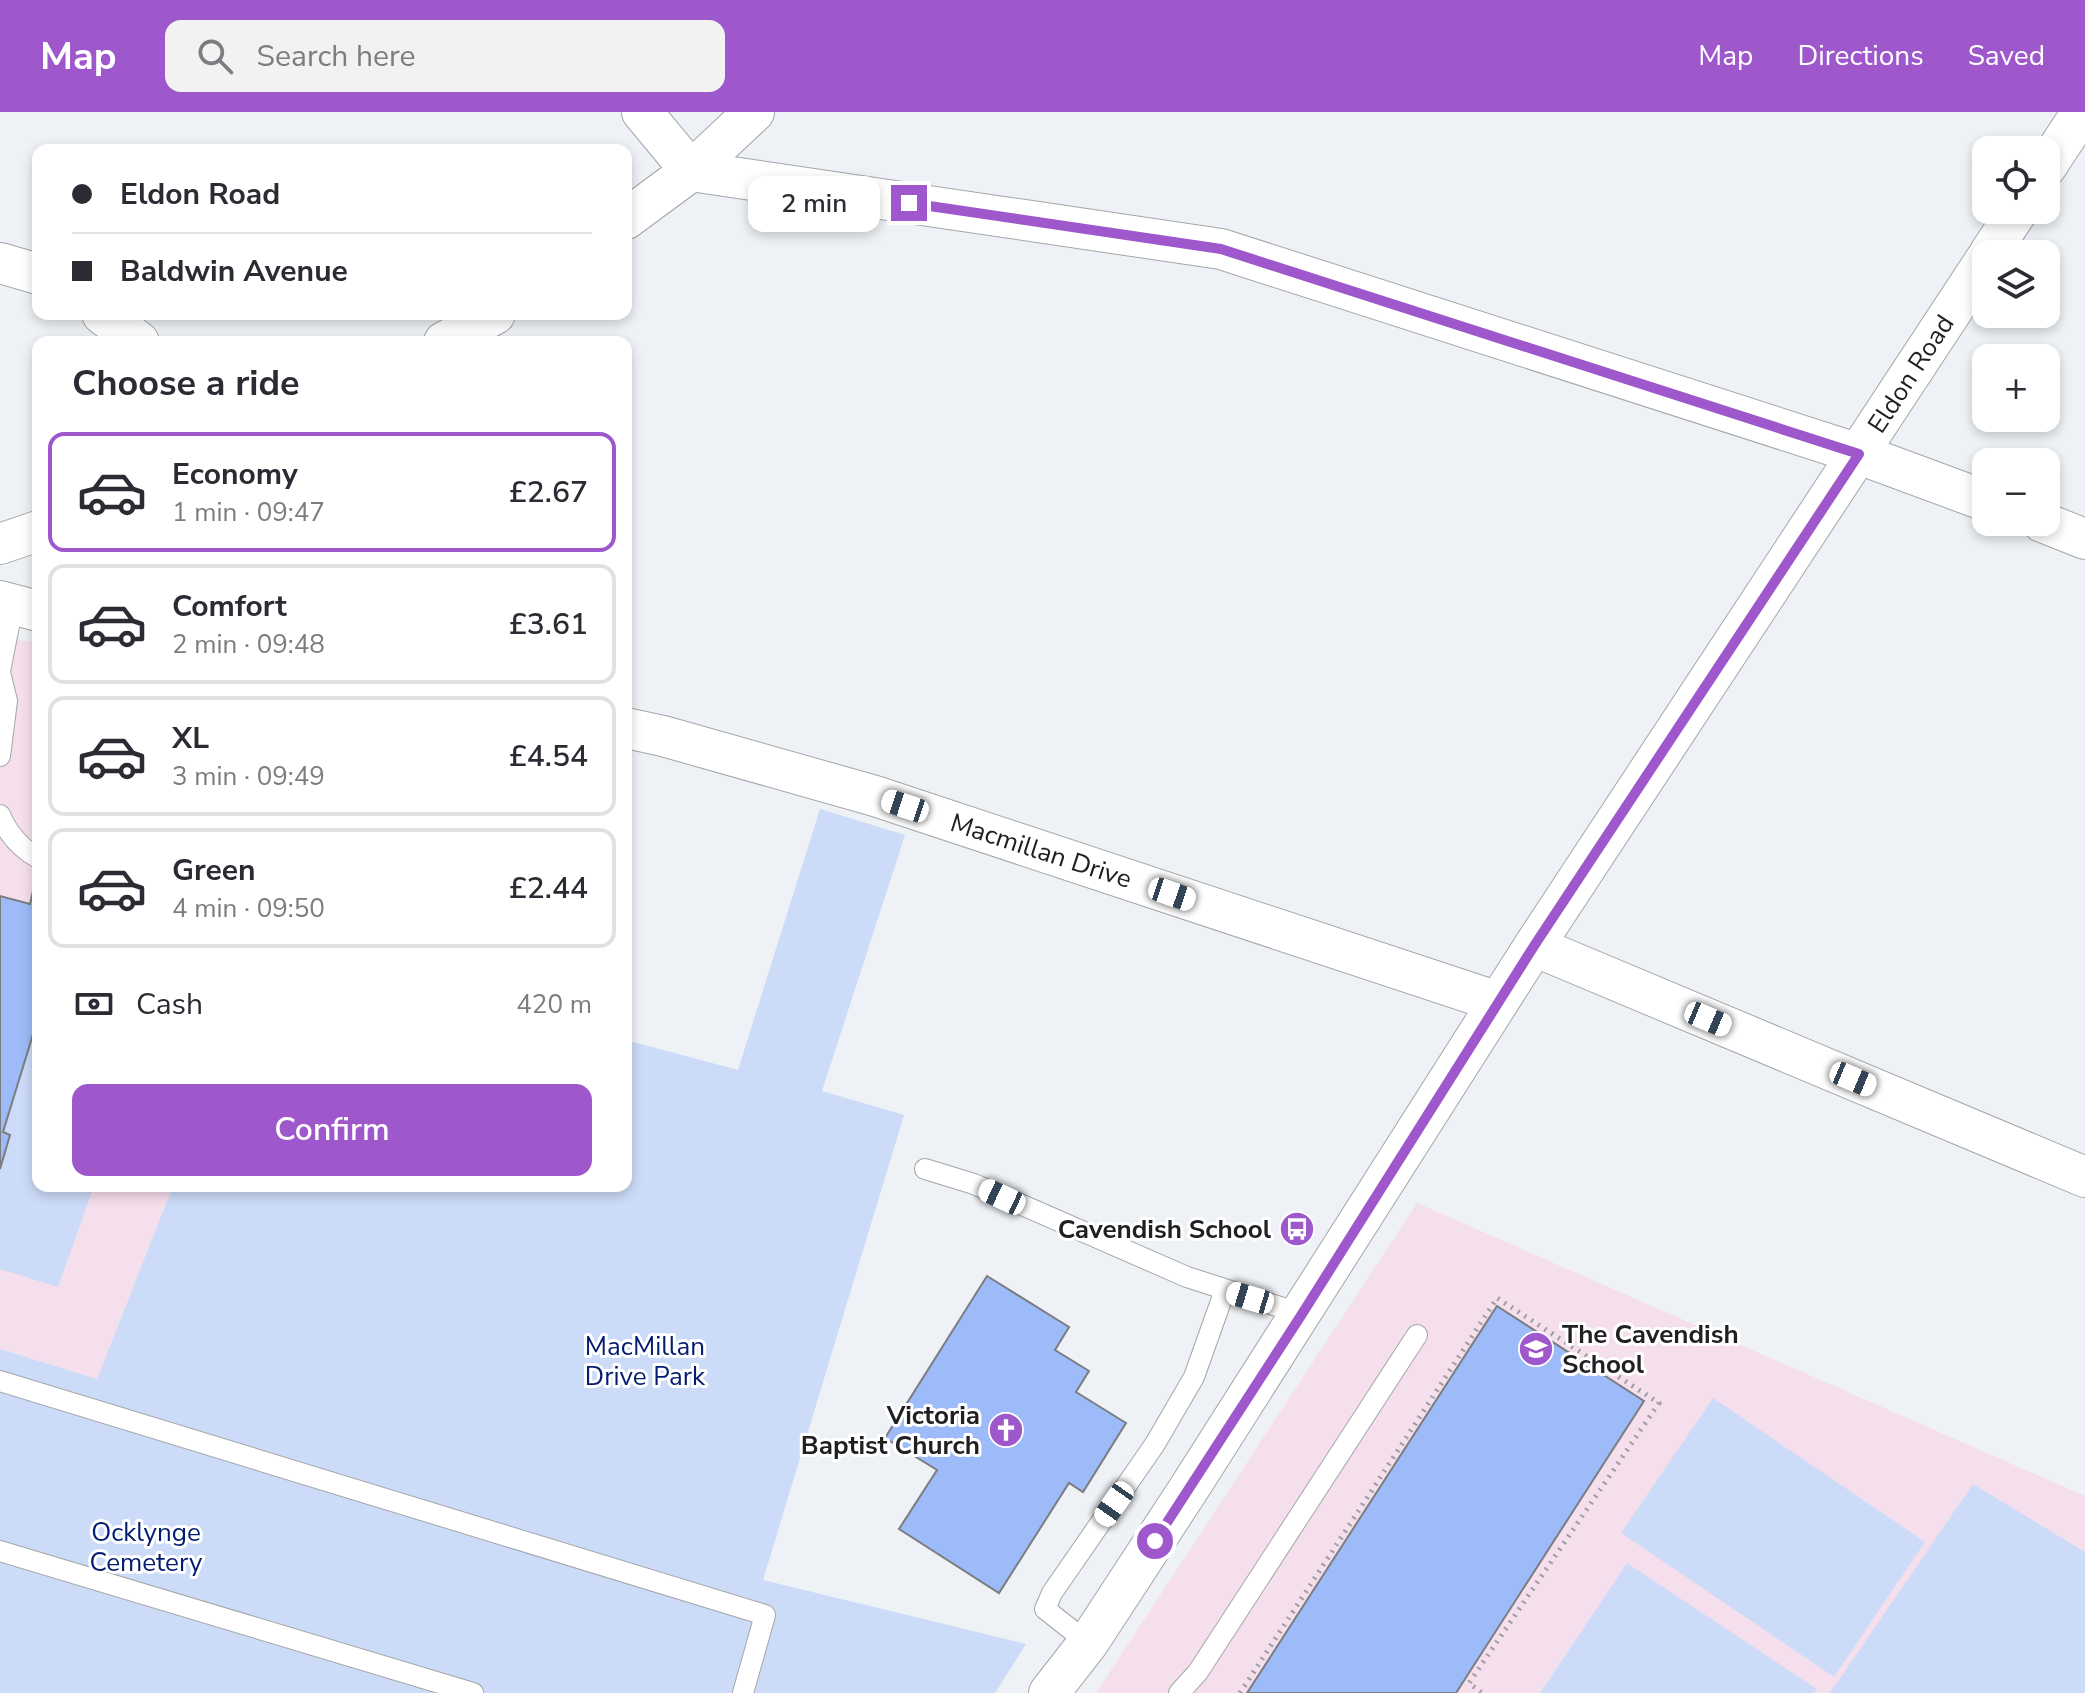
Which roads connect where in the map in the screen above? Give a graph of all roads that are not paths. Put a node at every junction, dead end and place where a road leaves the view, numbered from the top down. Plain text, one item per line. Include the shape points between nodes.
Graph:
1 (642, 112) edge
2 (754, 112) edge
3 (2082, 112) edge
4 (2060, 146) edge
5 (691, 171) junction
6 (632, 215) edge
7 (0, 263) edge
8 (32, 272) edge
9 (1972, 280) edge
10 (110, 320) edge
11 (484, 320) edge
12 (131, 336) edge
13 (455, 336) edge
14 (1859, 454) junction
15 (1972, 496) edge
16 (2060, 529) edge
17 (32, 533) edge
18 (2085, 539) edge
19 (0, 544) edge
20 (17, 606) edge
21 (0, 671) edge
22 (632, 729) edge
23 (0, 756) edge
24 (0, 815) edge
25 (32, 855) edge
26 (1534, 946) junction
27 (1498, 1002) junction
28 (925, 1169) dead end
29 (2085, 1177) edge
30 (1225, 1290) junction
31 (1302, 1314) junction
32 (1417, 1335) dead end
33 (0, 1381) edge
34 (0, 1551) edge
35 (1088, 1643) junction
36 (473, 1693) edge
37 (743, 1693) edge
38 (1049, 1693) edge
39 (1179, 1693) edge

1 - 5 street
2 - 5 street
3 - 4 street
5 - 6 street
5 - 14 street via 1221,249
7 - 8 street
9 - 14 street, Eldon Road
10 - 12 street
11 - 13 street
14 - 15 street
14 - 26 street, Eldon Road
16 - 18 street
17 - 19 street
20 - 21 lane
21 - 23 lane via 7,701
22 - 27 street, Macmillan Drive via 875,796
24 - 25 lane via 23,850
26 - 27 street, Eldon Road
26 - 29 street
27 - 31 street, Eldon Road
28 - 30 lane via 974,1184
30 - 31 lane
30 - 35 lane via 1194,1377 1045,1609
31 - 35 street, Eldon Road
32 - 39 lane via 1198,1672
33 - 37 lane via 765,1615
34 - 36 lane
35 - 38 street, Eldon Road

